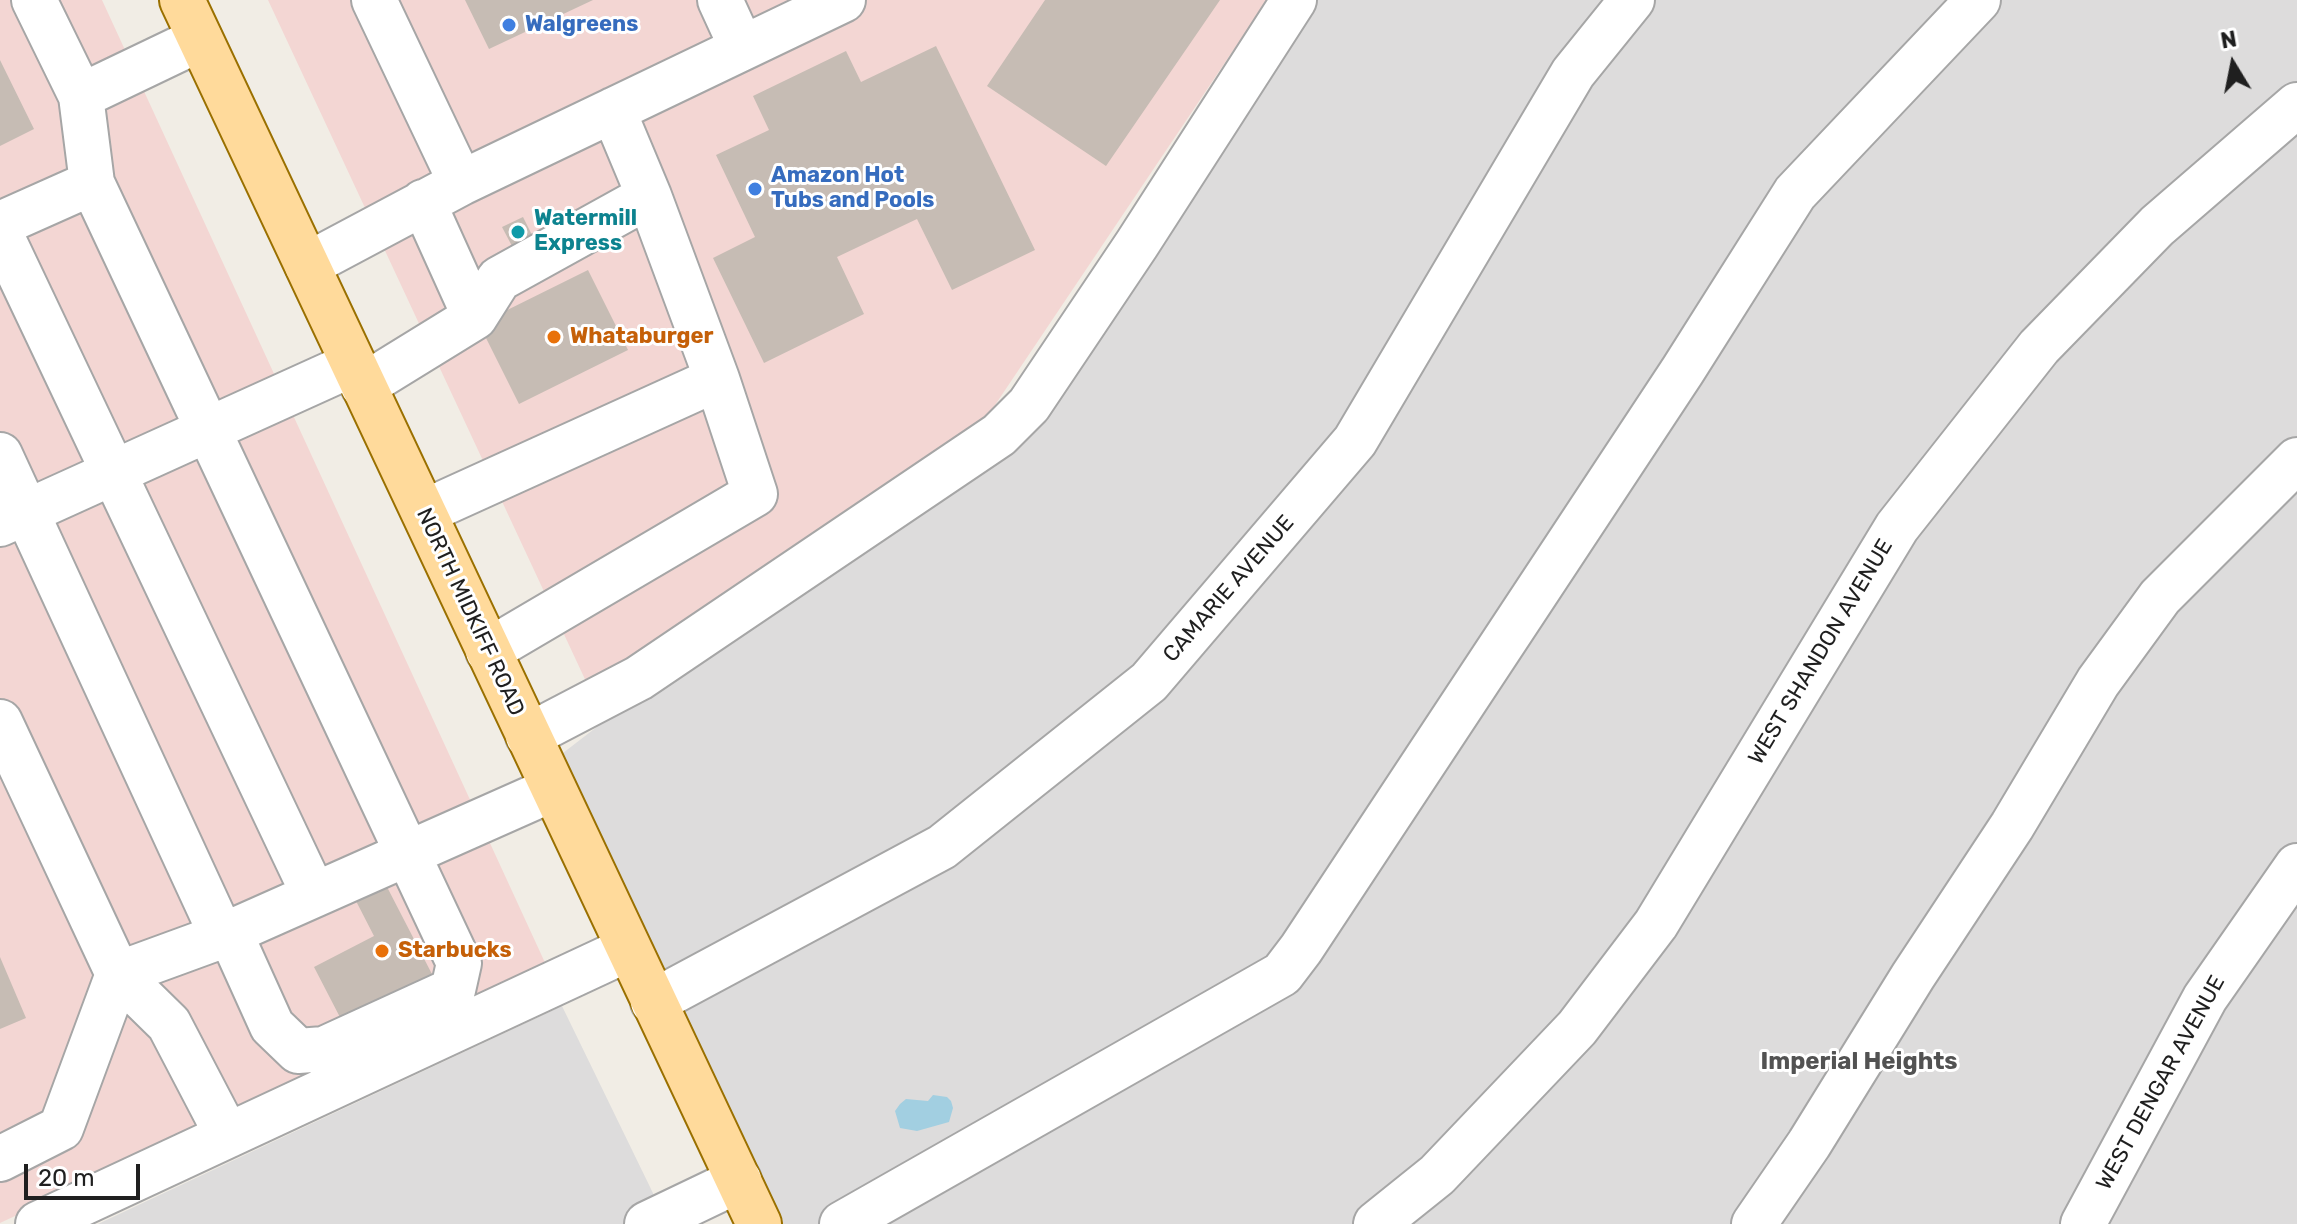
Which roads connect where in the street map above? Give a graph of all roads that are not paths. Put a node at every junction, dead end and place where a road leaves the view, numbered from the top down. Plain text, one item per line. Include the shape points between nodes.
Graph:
1 (34, 0) edge
2 (182, 0) edge
3 (374, 0) edge
4 (720, 0) edge
5 (843, 0) edge
6 (1294, 0) edge
7 (1632, 0) edge
8 (1978, 0) edge
9 (200, 39) junction
10 (742, 48) junction
11 (81, 96) junction
12 (2297, 105) edge
13 (613, 110) junction
14 (92, 183) junction
15 (442, 193) junction
16 (649, 196) junction
17 (0, 224) edge
18 (0, 233) edge
19 (307, 265) junction
20 (475, 317) junction
21 (358, 375) junction
22 (717, 379) junction
23 (208, 431) junction
24 (0, 455) edge
25 (2297, 460) edge
26 (114, 473) junction
27 (424, 512) junction
28 (13, 518) edge
29 (488, 651) junction
30 (0, 722) edge
31 (528, 736) junction
32 (553, 789) junction
33 (407, 854) junction
34 (2297, 866) edge
35 (314, 895) junction
36 (226, 935) junction
37 (628, 949) junction
38 (118, 974) junction
39 (653, 1002) junction
40 (227, 1135) junction
41 (0, 1159) edge
42 (739, 1180) junction
43 (38, 1224) edge
44 (647, 1224) edge
45 (759, 1224) edge
46 (842, 1224) edge
47 (1376, 1224) edge
48 (1754, 1224) edge
49 (2083, 1224) edge

1 - 11 street
2 - 9 main road, NORTH MIDKIFF ROAD
3 - 15 street
4 - 10 street
5 - 10 street
6 - 31 street via 1029,405 999,435 639,678
7 - 39 street, CAMARIE AVENUE via 1573,73 1355,441 1149,682 942,847
8 - 46 street via 1795,193 1282,974
9 - 11 street
9 - 19 main road, NORTH MIDKIFF ROAD
10 - 13 street
11 - 14 street
12 - 47 street, WEST SHANDON AVENUE via 2157,226 2039,347 1897,527 1656,924 1577,1028 1437,1175
13 - 15 street
13 - 16 street
14 - 17 street
14 - 23 street
15 - 19 street
15 - 20 street
16 - 20 street via 499,279
16 - 22 street
18 - 26 street
19 - 21 main road, NORTH MIDKIFF ROAD
20 - 21 street
21 - 23 street
21 - 27 main road, NORTH MIDKIFF ROAD
22 - 27 street
22 - 29 street via 755,494
23 - 26 street
23 - 33 street
24 - 28 street
25 - 48 street via 2160,597 2098,682 2012,826
26 - 28 street
26 - 35 street
27 - 29 main road, NORTH MIDKIFF ROAD
28 - 36 street
29 - 31 main road, NORTH MIDKIFF ROAD
30 - 38 street
31 - 32 main road, NORTH MIDKIFF ROAD
32 - 33 street
32 - 37 main road, NORTH MIDKIFF ROAD
33 - 35 street
33 - 36 street via 459,963 453,990 324,1049 298,1051 272,1026
34 - 49 street, WEST DENGAR AVENUE via 2205,998
35 - 36 street
36 - 38 street
37 - 39 main road, NORTH MIDKIFF ROAD
37 - 40 street
38 - 40 street via 169,1024
38 - 41 street via 61,1128
39 - 42 main road, NORTH MIDKIFF ROAD
40 - 43 street
42 - 44 street
42 - 45 main road, NORTH MIDKIFF ROAD

